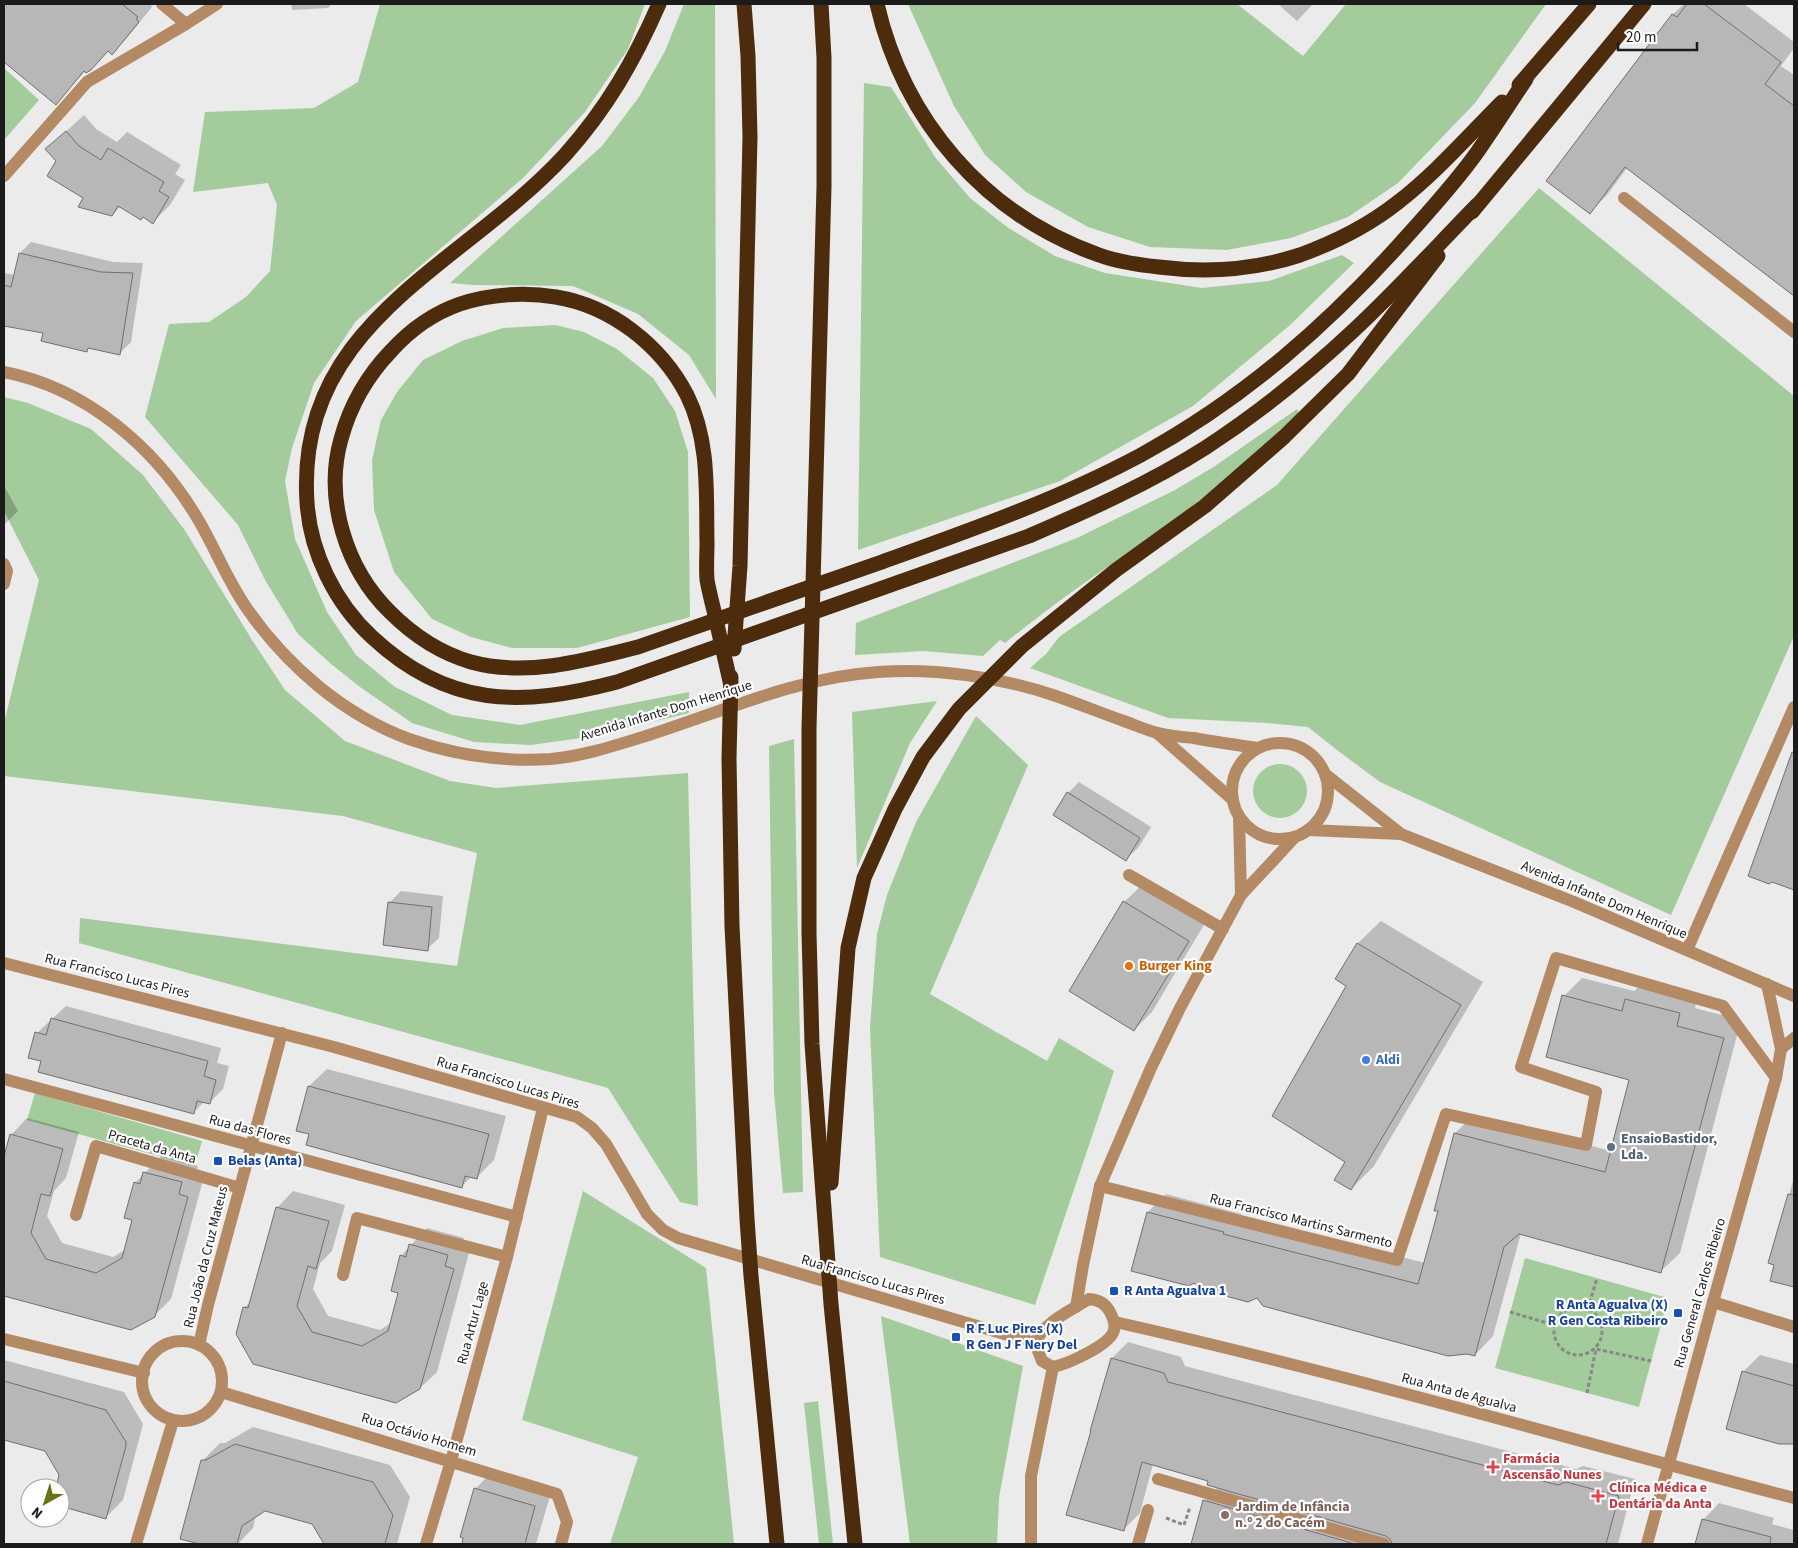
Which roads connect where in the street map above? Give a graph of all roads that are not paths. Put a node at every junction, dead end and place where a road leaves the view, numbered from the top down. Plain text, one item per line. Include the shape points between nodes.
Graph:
1 (162, 4) edge
2 (217, 4) edge
3 (659, 4) edge
4 (744, 4) edge
5 (821, 4) edge
6 (877, 4) edge
7 (1589, 4) edge
8 (1644, 4) edge
9 (186, 24) junction
10 (1526, 79) junction
11 (4, 176) edge
12 (1624, 198) dead end
13 (1478, 205) junction
14 (1794, 332) edge
15 (4, 372) edge
16 (4, 564) edge
17 (4, 584) edge
18 (731, 686) junction
19 (1794, 707) edge
20 (1157, 733) junction
21 (1258, 748) junction
22 (1325, 774) junction
23 (1232, 800) junction
24 (1239, 817) junction
25 (1308, 830) junction
26 (1401, 834) junction
27 (1295, 837) junction
28 (1128, 875) dead end
29 (1241, 895) junction
30 (1223, 929) junction
31 (1687, 950) junction
32 (5, 964) edge
33 (4, 978) edge
34 (1767, 984) junction
35 (1794, 996) edge
36 (282, 1033) junction
37 (1794, 1038) edge
38 (1780, 1049) junction
39 (4, 1078) edge
40 (1776, 1078) junction
41 (543, 1108) junction
42 (250, 1146) junction
43 (1100, 1186) junction
44 (240, 1188) junction
45 (76, 1215) dead end
46 (517, 1217) junction
47 (827, 1239) junction
48 (507, 1257) junction
49 (343, 1275) dead end
50 (1713, 1302) junction
51 (1076, 1307) junction
52 (1115, 1322) junction
53 (1794, 1327) edge
54 (4, 1339) edge
55 (1035, 1343) junction
56 (200, 1345) junction
57 (1053, 1367) junction
58 (144, 1373) junction
59 (221, 1392) junction
60 (173, 1420) junction
61 (451, 1461) junction
62 (1668, 1465) junction
63 (1158, 1479) dead end
64 (1794, 1498) edge
65 (1148, 1510) road end
66 (136, 1544) edge
67 (426, 1544) edge
68 (561, 1544) edge
69 (777, 1544) edge
70 (855, 1544) edge
71 (1031, 1544) edge
72 (1138, 1544) edge
73 (1384, 1544) edge
74 (1648, 1544) edge

1 - 9 street
2 - 9 street
3 - 13 highway via 619,84 590,125 532,188 382,312 341,364 315,419 308,452 308,518 327,576 347,609 370,636 424,676 458,690 517,698 579,692 617,682 1029,536 1080,514 1204,448 1276,396 1353,330
4 - 18 highway via 750,137 740,566
5 - 47 highway via 824,187 809,728 809,933 812,1044
6 - 10 highway via 898,66 916,103 963,169 1027,221 1063,240 1100,256 1171,269 1236,269 1300,254 1333,241 1396,204
7 - 10 highway
8 - 13 highway
9 - 11 street via 88,82
10 - 18 highway via 1476,153 1430,210 1347,301 1261,376 1178,433 1098,477 984,526 638,647 590,659 549,667 509,667 472,662 436,648 405,627 379,602 357,568 344,536 337,499 336,468 340,441 362,388 403,338 429,319 459,304 482,298 542,295 571,300 600,311 632,330 655,351 688,397 704,453 707,579
12 - 14 street
13 - 47 highway via 1348,374 1284,437 1205,506 1116,570 1022,646 959,710 924,757 895,809 864,878 848,948
15 - 20 street, Avenida Infante Dom Henrique via 63,391 118,426 176,486 199,520 245,606 271,642 334,698 368,720 406,738 445,750 512,760 553,759 591,752 793,687 879,671 948,673 986,678 1052,695
16 - 17 street via 7,571
18 - 69 highway via 732,926 750,1276
19 - 31 street
20 - 21 street, Avenida Infante Dom Henrique
20 - 23 street, Avenida Infante Dom Henrique
21 - 22 street via 1273,743 1290,744 1317,760
21 - 23 street via 1245,757 1236,770
22 - 25 street via 1326,806
22 - 26 street, Avenida Infante Dom Henrique
23 - 24 street
24 - 27 street via 1250,829 1265,837
24 - 29 street
25 - 26 street, Avenida Infante Dom Henrique
25 - 27 street
26 - 31 street, Avenida Infante Dom Henrique
27 - 29 street
28 - 30 street
29 - 30 street
30 - 43 street via 1150,1070
31 - 34 street, Avenida Infante Dom Henrique
32 - 33 street
32 - 36 street, Rua Francisco Lucas Pires
34 - 35 street, Avenida Infante Dom Henrique
34 - 38 street, Rua General Carlos Ribeiro
36 - 41 street, Rua Francisco Lucas Pires
36 - 42 street, Rua João da Cruz Mateus
37 - 38 street
38 - 40 street, Rua General Carlos Ribeiro
39 - 42 street, Rua das Flores
40 - 43 street, Rua Francisco Martins Sarmento via 1723,1006 1556,958 1521,1067 1596,1092 1586,1145 1446,1114 1397,1260
40 - 50 street, Rua General Carlos Ribeiro
41 - 46 street, Rua Artur Lage
41 - 55 street, Rua Francisco Lucas Pires via 577,1117 592,1128 606,1144 647,1214 678,1238
42 - 44 street, Rua João da Cruz Mateus
42 - 46 street, Rua das Flores
43 - 51 street
44 - 45 street, Praceta da Anta via 96,1146
44 - 56 street, Rua João da Cruz Mateus
46 - 48 street, Rua Artur Lage
47 - 70 highway
48 - 49 street via 357,1218
48 - 61 street, Rua Artur Lage
50 - 53 street
50 - 62 street, Rua General Carlos Ribeiro
51 - 52 street via 1089,1299 1097,1300 1106,1305
51 - 55 street via 1045,1327
52 - 57 street via 1114,1332 1107,1342 1064,1365
52 - 62 street, Rua Anta de Agualva via 1469,1410
54 - 58 street
55 - 57 street via 1042,1360
56 - 58 street via 186,1341 166,1344 154,1352
56 - 59 street via 212,1353 219,1365
57 - 71 street via 1030,1476
58 - 60 street via 142,1387 149,1405 160,1415
59 - 60 street via 215,1405 204,1415 188,1422
59 - 61 street, Rua Octávio Homem
60 - 66 street
61 - 67 street, Rua Artur Lage
61 - 68 street, Rua Octávio Homem via 557,1494 566,1522
62 - 64 street, Rua Anta de Agualva
62 - 74 street, Rua General Carlos Ribeiro
63 - 73 street
65 - 72 street

